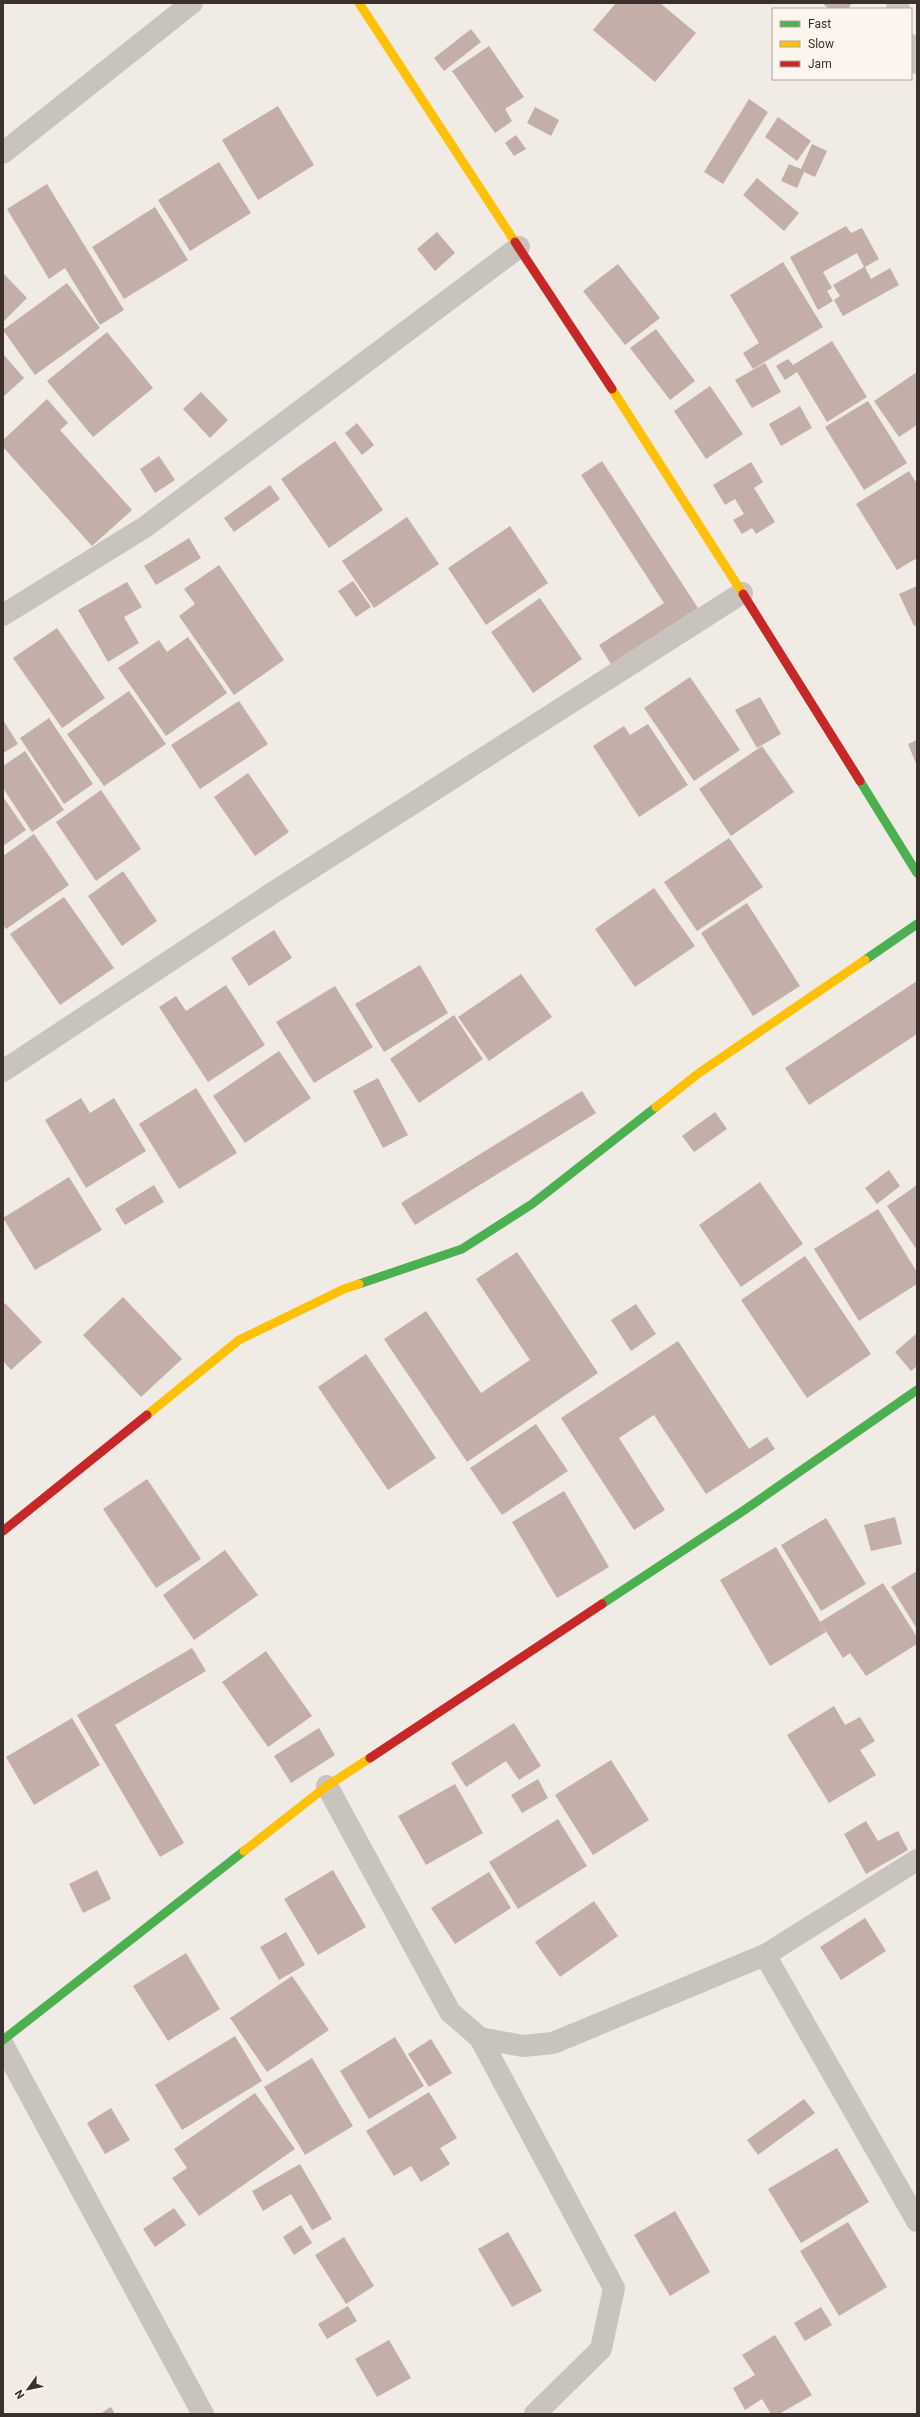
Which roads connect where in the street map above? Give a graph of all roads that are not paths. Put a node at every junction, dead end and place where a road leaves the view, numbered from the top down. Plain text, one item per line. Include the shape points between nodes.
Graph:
1 (192, 3) edge
2 (359, 3) edge
3 (912, 49) edge
4 (917, 63) edge
5 (3, 153) edge
6 (519, 247) junction
7 (742, 593) junction
8 (3, 615) edge
9 (917, 873) edge
10 (917, 924) edge
11 (3, 1071) edge
12 (917, 1390) edge
13 (3, 1531) edge
14 (327, 1786) junction
15 (917, 1860) edge
16 (764, 1955) junction
17 (480, 2038) junction
18 (3, 2040) edge
19 (3, 2045) edge
20 (916, 2215) edge
21 (203, 2414) edge
22 (535, 2414) edge

1 - 5 street
2 - 6 street
3 - 4 street
6 - 7 street
6 - 8 street via 145,527
7 - 9 street
7 - 11 street via 271,894
10 - 13 street via 699,1073 532,1204 462,1249 344,1289 239,1340
12 - 14 street via 743,1511
14 - 17 street via 450,2012
14 - 18 street
15 - 16 street
16 - 17 street via 553,2044 523,2046
16 - 20 street
17 - 22 street via 614,2288 601,2349
19 - 21 street

